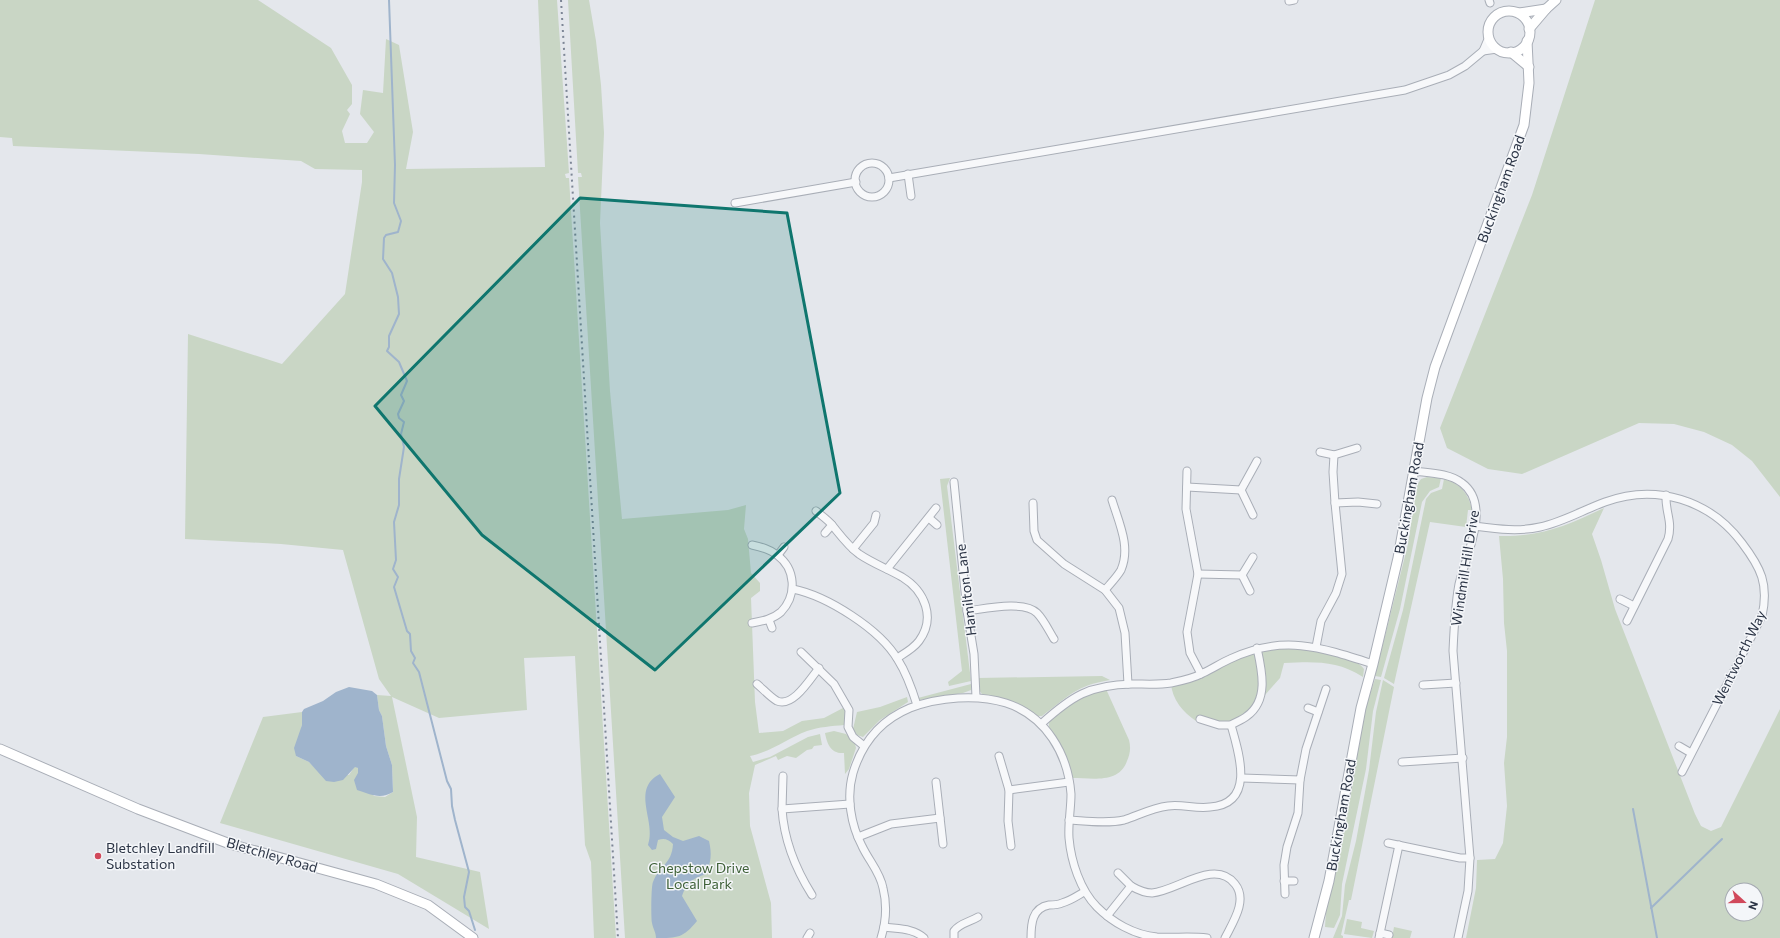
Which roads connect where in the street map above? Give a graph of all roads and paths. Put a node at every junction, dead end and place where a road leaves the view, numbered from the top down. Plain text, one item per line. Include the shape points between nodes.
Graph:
1 (1556, 0) edge
2 (1546, 9) junction
3 (1518, 13) junction
4 (1529, 29) junction
5 (1488, 36) junction
6 (1527, 41) junction
7 (1497, 49) junction
8 (1483, 51) junction
9 (1511, 52) junction
10 (1529, 67) junction
11 (908, 174) junction
12 (889, 178) junction
13 (856, 182) junction
14 (911, 196) dead end
15 (735, 203) dead end
16 (1357, 448) dead end
17 (1320, 452) dead end
18 (1334, 455) junction
19 (1258, 461) dead end
20 (1187, 471) dead end
21 (1414, 471) junction
22 (954, 482) dead end
23 (1187, 487) junction
24 (1241, 490) junction
25 (1666, 495) junction
26 (1112, 500) dead end
27 (1033, 503) dead end
28 (1334, 503) junction
29 (1377, 504) dead end
30 (936, 508) dead end
31 (816, 511) dead end
32 (876, 515) dead end
33 (1253, 515) dead end
34 (929, 518) junction
35 (832, 525) junction
36 (937, 525) dead end
37 (1474, 526) junction
38 (825, 533) dead end
39 (752, 545) dead end
40 (784, 547) dead end
41 (853, 549) junction
42 (778, 555) junction
43 (1253, 557) dead end
44 (887, 569) junction
45 (1198, 574) junction
46 (1242, 576) junction
47 (793, 589) junction
48 (1105, 590) junction
49 (1250, 591) dead end
50 (1620, 599) dead end
51 (1634, 606) junction
52 (967, 611) junction
53 (769, 620) junction
54 (1627, 621) dead end
55 (752, 623) dead end
56 (772, 628) dead end
57 (1054, 639) dead end
58 (1316, 647) junction
59 (1257, 648) junction
60 (801, 652) dead end
61 (897, 658) junction
62 (1373, 664) junction
63 (819, 668) junction
64 (1201, 674) junction
65 (1456, 683) junction
66 (757, 684) dead end
67 (1128, 684) junction
68 (1423, 685) dead end
69 (1326, 689) dead end
70 (976, 697) junction
71 (917, 705) junction
72 (1308, 708) dead end
73 (1318, 712) junction
74 (1200, 719) dead end
75 (1041, 724) junction
76 (1231, 725) junction
77 (864, 746) junction
78 (1679, 746) dead end
79 (0, 749) edge
80 (1692, 753) junction
81 (999, 756) dead end
82 (1463, 758) junction
83 (1402, 762) dead end
84 (1682, 772) dead end
85 (783, 776) dead end
86 (1242, 778) junction
87 (1300, 780) junction
88 (936, 782) dead end
89 (1069, 782) junction
90 (1009, 790) junction
91 (850, 804) junction
92 (782, 808) junction
93 (940, 818) junction
94 (1069, 820) junction
95 (858, 837) junction
96 (1388, 843) dead end
97 (943, 844) dead end
98 (1399, 845) junction
99 (1011, 846) dead end
100 (1470, 858) junction
101 (1118, 873) dead end
102 (1284, 881) junction
103 (1294, 881) dead end
104 (1131, 886) junction
105 (1084, 892) junction
106 (1285, 894) dead end
107 (812, 895) dead end
108 (1108, 916) junction
109 (978, 917) dead end
110 (884, 927) junction
111 (1136, 935) edge
112 (1389, 935) dead end
113 (1379, 936) edge
114 (473, 938) edge
115 (881, 938) edge
116 (924, 938) edge
117 (954, 938) edge
118 (1031, 938) edge
119 (1207, 938) edge
120 (1225, 938) edge
121 (1314, 938) edge
122 (1458, 938) edge

1 - 2 main road
2 - 3 main road
2 - 4 main road
3 - 4 main road via 1527,22
3 - 5 main road via 1506,11 1497,14 1490,22
4 - 6 main road
5 - 7 main road
5 - 8 street
6 - 9 main road via 1521,49
6 - 10 main road, Buckingham Road
7 - 8 street
7 - 9 main road
8 - 11 street via 1449,75 1405,90
9 - 10 main road
10 - 21 main road, Buckingham Road via 1524,125 1436,367 1427,398
11 - 12 street
11 - 14 street
12 - 13 street via 883,168 873,163 858,171
12 - 13 street via 887,188 874,197 864,195
13 - 15 street
16 - 18 street
17 - 18 street
18 - 28 street
19 - 24 street
20 - 23 street
21 - 37 street, Windmill Hill Drive via 1443,475 1462,483 1475,501
21 - 62 main road, Buckingham Road via 1398,558
22 - 52 street, Hamilton Lane
23 - 24 street
23 - 45 street via 1186,509
24 - 33 street
25 - 37 street, Wentworth Way via 1640,493 1620,497 1557,523 1540,527 1512,531
25 - 51 street via 1665,506 1671,521 1671,530
25 - 80 street, Wentworth Way via 1706,509 1728,526 1759,568 1764,580 1762,616
26 - 48 street via 1126,555 1120,571
27 - 48 street via 1034,532 1037,540 1064,564
28 - 29 street
28 - 58 street via 1342,574 1336,593 1321,621
30 - 34 street
31 - 35 street
32 - 41 street via 874,523
34 - 36 street
34 - 44 street
35 - 38 street
35 - 41 street
37 - 65 street, Windmill Hill Drive via 1459,584 1454,618
39 - 42 street via 771,550
40 - 42 street
41 - 44 street
42 - 47 street via 786,564
43 - 46 street
44 - 61 street via 914,587 923,597 928,610 924,633 914,646
45 - 46 street
45 - 64 street via 1187,632 1190,653
46 - 49 street
47 - 53 street via 789,602 780,613
47 - 61 street via 817,596 858,620
48 - 67 street via 1119,608 1125,633
50 - 51 street
51 - 54 street
52 - 57 street via 1028,607 1037,613
52 - 70 street, Hamilton Lane via 974,654
53 - 55 street
53 - 56 street
58 - 59 street via 1284,645
58 - 62 street
59 - 64 street
59 - 76 street via 1262,670 1260,702 1248,716
60 - 63 street
61 - 71 street via 909,679
62 - 121 main road, Buckingham Road via 1361,708 1329,881
63 - 66 street via 793,699 785,702 777,701
63 - 77 street via 834,684 849,710 848,727 853,737
64 - 67 street via 1170,683
65 - 68 street
65 - 82 street, Windmill Hill Drive
67 - 75 street via 1098,687 1084,692
69 - 73 street
70 - 71 street
70 - 75 street via 992,698 1012,705
71 - 77 street via 887,721
72 - 73 street
73 - 87 street via 1306,749
74 - 76 street via 1219,725
75 - 89 street via 1061,752
76 - 86 street via 1239,752
77 - 91 street via 852,774
78 - 80 street
79 - 114 main road, Bletchley Road via 138,809 230,844 376,884 428,905
80 - 84 street, Wentworth Way
81 - 90 street
82 - 83 street
82 - 100 street, Windmill Hill Drive
85 - 92 street
86 - 87 street
86 - 94 street via 1231,800 1221,806 1168,806 1112,822
87 - 102 street via 1298,813 1287,847
88 - 93 street
89 - 90 street
89 - 94 street
90 - 99 street via 1008,821
91 - 92 street
91 - 95 street
92 - 107 street via 785,832 794,864
93 - 95 street via 891,824
93 - 97 street
94 - 105 street via 1073,862
95 - 110 street via 872,861 883,888
96 - 98 street
98 - 100 street
98 - 113 street
100 - 122 street, Windmill Hill Drive via 1468,891
101 - 104 street
102 - 103 street
102 - 106 street
104 - 108 street
104 - 120 street via 1150,893 1160,892 1212,873 1227,877 1238,887 1240,903
105 - 108 street
105 - 118 street via 1067,902 1047,906 1034,914
108 - 111 street
109 - 117 street via 958,925 954,931
110 - 115 street
110 - 116 street via 913,931
111 - 119 street
112 - 113 street

